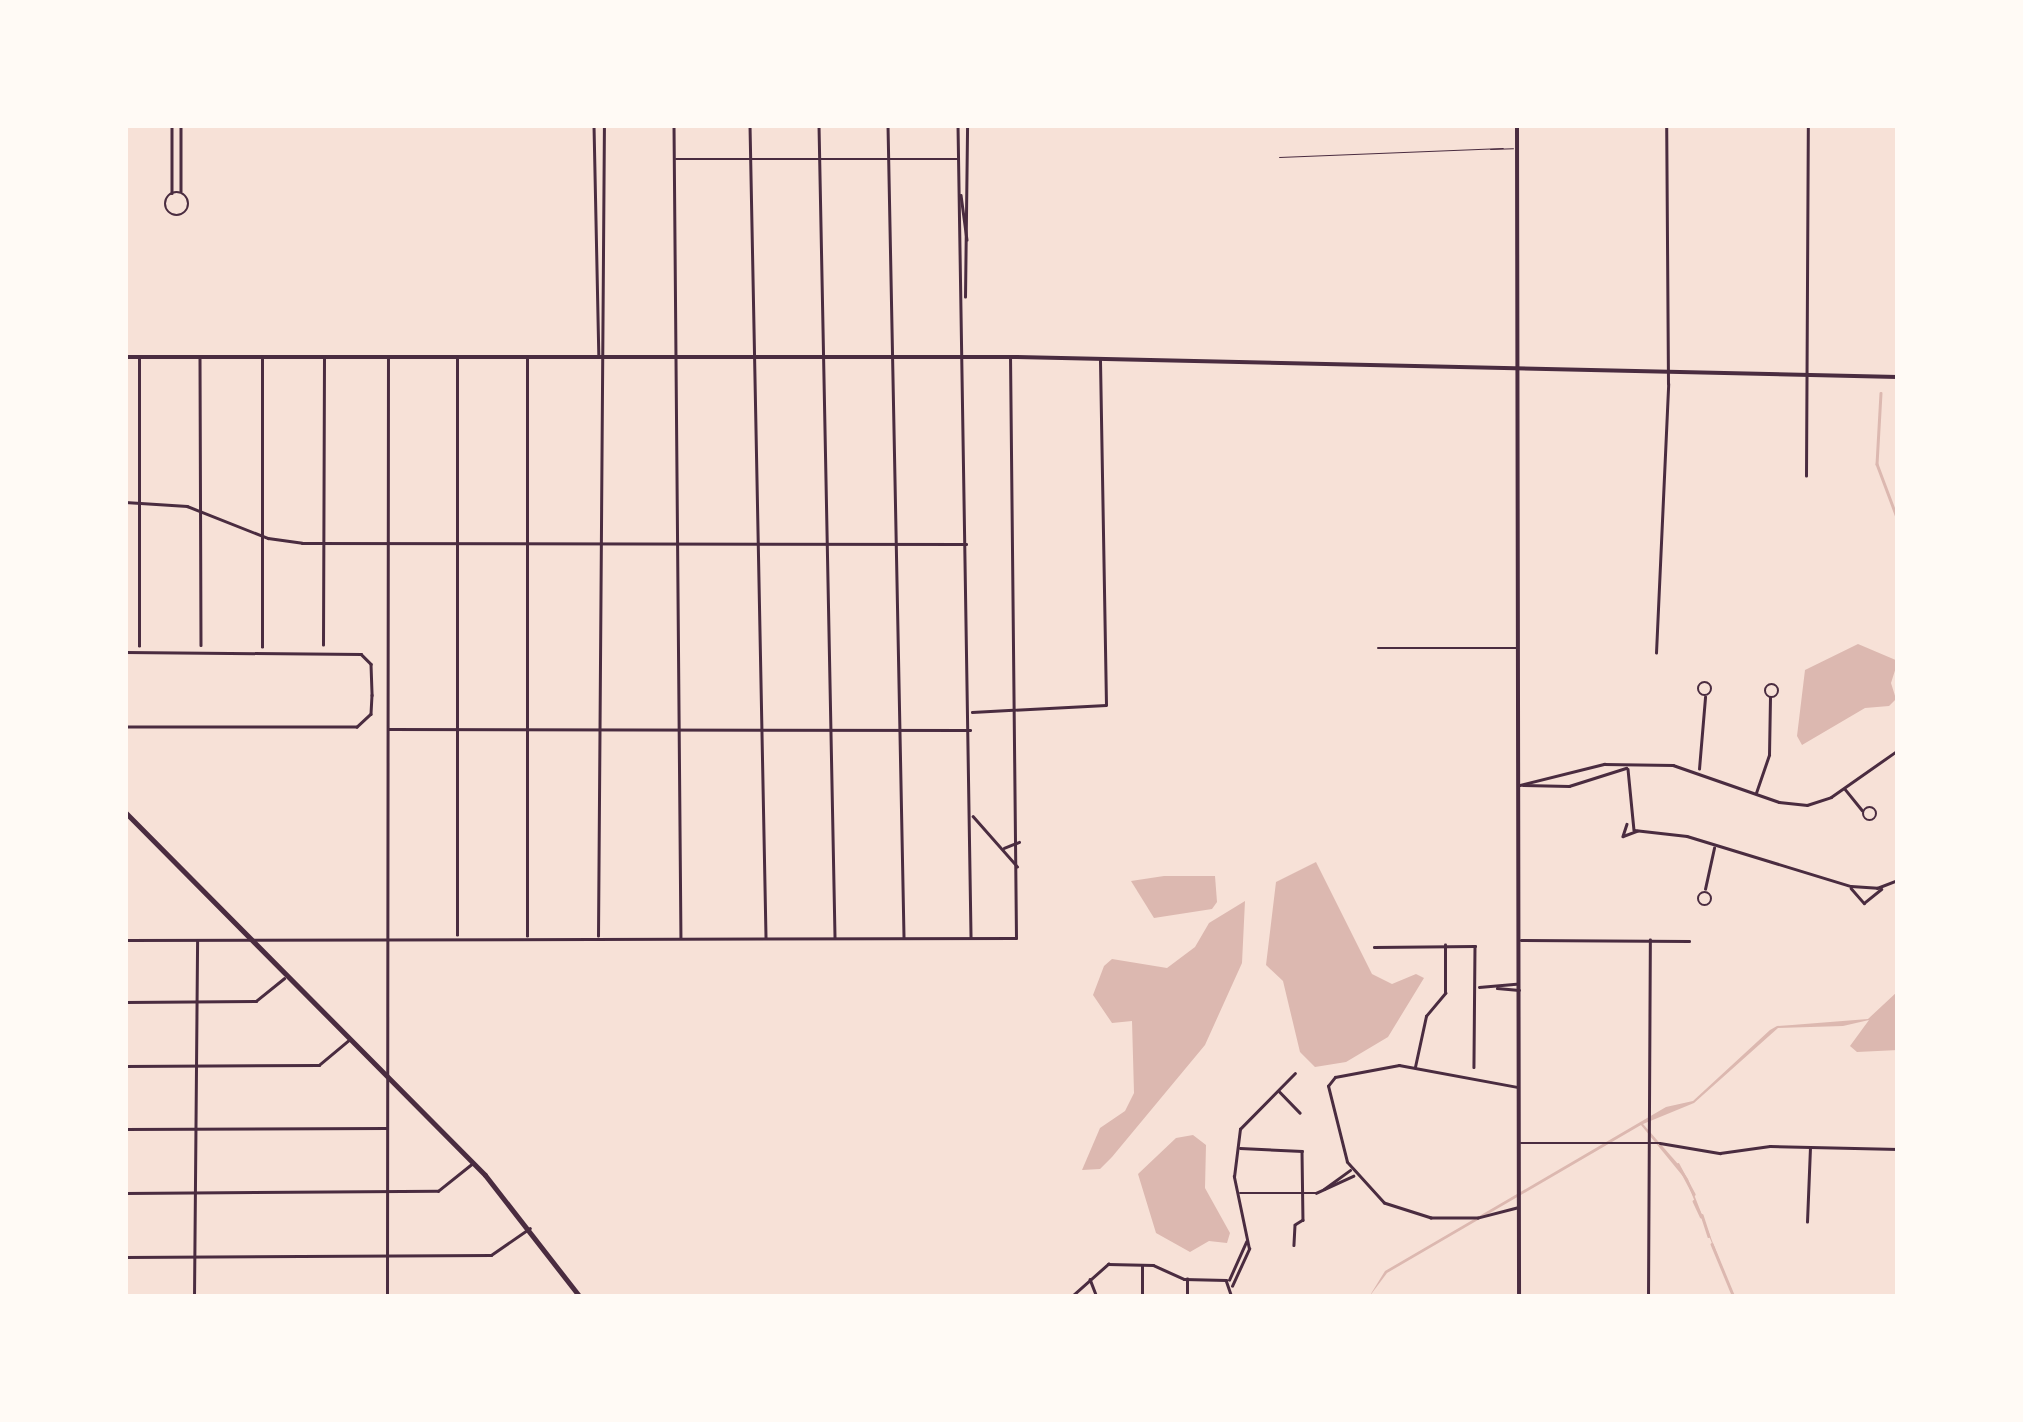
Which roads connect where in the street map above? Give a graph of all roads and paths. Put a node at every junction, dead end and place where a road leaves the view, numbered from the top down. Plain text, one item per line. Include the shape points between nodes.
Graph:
1 (172, 125) edge
2 (181, 125) edge
3 (594, 125) edge
4 (604, 125) edge
5 (674, 125) edge
6 (750, 125) edge
7 (819, 125) edge
8 (888, 125) edge
9 (958, 125) edge
10 (967, 125) edge
11 (1518, 125) edge
12 (1666, 125) edge
13 (1808, 125) edge
14 (1517, 148) junction
15 (1279, 157) dead end
16 (820, 158) junction
17 (889, 158) junction
18 (959, 158) junction
19 (674, 159) junction
20 (750, 159) junction
21 (959, 189) junction
22 (172, 193) junction
23 (181, 193) junction
24 (969, 240) junction
25 (965, 298) junction
26 (125, 357) edge
27 (139, 357) junction
28 (200, 357) junction
29 (262, 357) junction
30 (324, 357) junction
31 (388, 357) junction
32 (457, 357) junction
33 (527, 357) junction
34 (1010, 357) junction
35 (599, 358) junction
36 (964, 358) junction
37 (1100, 358) junction
38 (677, 360) junction
39 (755, 360) junction
40 (824, 360) junction
41 (894, 360) junction
42 (1519, 364) junction
43 (1668, 368) junction
44 (1810, 373) junction
45 (1898, 377) edge
46 (1806, 476) dead end
47 (125, 502) edge
48 (139, 502) junction
49 (200, 510) junction
50 (262, 536) junction
51 (324, 544) junction
52 (388, 544) junction
53 (457, 544) junction
54 (527, 544) junction
55 (598, 544) junction
56 (678, 544) junction
57 (758, 544) junction
58 (828, 544) junction
59 (896, 544) junction
60 (966, 544) junction
61 (201, 645) dead end
62 (324, 645) dead end
63 (139, 646) dead end
64 (262, 646) dead end
65 (1378, 648) dead end
66 (1520, 648) junction
67 (125, 652) edge
68 (1656, 653) dead end
69 (372, 695) junction
70 (388, 695) junction
71 (1705, 697) dead end
72 (1770, 698) dead end
73 (1016, 711) junction
74 (969, 712) junction
75 (125, 727) edge
76 (388, 729) junction
77 (457, 730) junction
78 (527, 730) junction
79 (598, 730) junction
80 (680, 730) junction
81 (762, 730) junction
82 (831, 730) junction
83 (899, 730) junction
84 (970, 730) junction
85 (1898, 750) edge
86 (1628, 767) junction
87 (1698, 771) junction
88 (1559, 778) junction
89 (1520, 784) junction
90 (1559, 787) junction
91 (1844, 788) junction
92 (1756, 793) junction
93 (1864, 810) dead end
94 (125, 812) edge
95 (971, 812) junction
96 (1628, 822) junction
97 (985, 831) junction
98 (1636, 831) junction
99 (970, 836) junction
100 (1019, 842) junction
101 (1003, 847) junction
102 (1715, 847) junction
103 (1018, 867) junction
104 (1898, 880) edge
105 (1851, 886) junction
106 (1882, 887) junction
107 (1705, 891) dead end
108 (248, 936) junction
109 (388, 937) junction
110 (457, 937) junction
111 (527, 937) junction
112 (598, 938) junction
113 (682, 938) junction
114 (766, 938) junction
115 (835, 939) junction
116 (904, 939) junction
117 (972, 939) junction
118 (125, 940) edge
119 (197, 940) junction
120 (1520, 940) junction
121 (1650, 940) junction
122 (1689, 941) dead end
123 (1444, 943) junction
124 (1374, 947) dead end
125 (287, 975) junction
126 (1478, 987) junction
127 (1520, 987) junction
128 (125, 1002) edge
129 (196, 1002) junction
130 (350, 1038) junction
131 (125, 1066) edge
132 (196, 1066) junction
133 (1414, 1067) junction
134 (1474, 1068) dead end
135 (1295, 1073) dead end
136 (387, 1076) junction
137 (1520, 1087) junction
138 (1278, 1090) junction
139 (1300, 1113) dead end
140 (387, 1128) junction
141 (196, 1129) junction
142 (125, 1130) edge
143 (1519, 1143) junction
144 (1649, 1143) junction
145 (1810, 1147) junction
146 (1238, 1148) junction
147 (1898, 1149) edge
148 (473, 1163) junction
149 (1351, 1169) junction
150 (1354, 1175) junction
151 (1324, 1189) junction
152 (387, 1192) junction
153 (125, 1193) edge
154 (195, 1193) junction
155 (1239, 1193) junction
156 (1303, 1193) junction
157 (1519, 1208) junction
158 (1807, 1222) dead end
159 (530, 1228) junction
160 (1246, 1240) junction
161 (1294, 1246) dead end
162 (194, 1256) junction
163 (387, 1256) junction
164 (125, 1257) edge
165 (1142, 1264) junction
166 (1089, 1278) junction
167 (1187, 1280) junction
168 (1229, 1281) junction
169 (1232, 1286) junction
170 (194, 1297) edge
171 (387, 1297) edge
172 (580, 1297) edge
173 (1071, 1297) edge
174 (1097, 1297) edge
175 (1142, 1297) edge
176 (1187, 1297) edge
177 (1232, 1297) edge
178 (1519, 1297) edge
179 (1648, 1297) edge

1 - 22 street
2 - 23 street
3 - 35 street
4 - 35 street via 605,342
5 - 19 street
6 - 20 street
7 - 16 street
8 - 17 street
9 - 18 street
10 - 24 street
11 - 14 main road
12 - 43 street
13 - 44 street
14 - 15 lane
14 - 42 main road
16 - 17 street
16 - 20 street
16 - 40 street
17 - 18 street
17 - 41 street
18 - 21 street
19 - 20 street
19 - 38 street
20 - 39 street
21 - 24 street
21 - 25 street
22 - 23 street
22 - 23 street via 166,206 177,216 188,206
24 - 25 street
25 - 36 street
26 - 27 main road
27 - 28 main road
27 - 48 street
28 - 29 main road
28 - 49 street
29 - 30 main road
29 - 50 street
30 - 31 main road
30 - 51 street
31 - 32 main road
31 - 52 street
32 - 33 main road
32 - 53 street
33 - 35 main road
33 - 54 street
34 - 36 main road
34 - 37 main road
34 - 73 street
35 - 38 main road
35 - 55 street
36 - 41 main road
36 - 60 street
37 - 42 main road
37 - 73 street via 1105,707
38 - 39 main road
38 - 56 street
39 - 40 main road
39 - 57 street
40 - 41 main road
40 - 58 street
41 - 59 street
42 - 43 main road
42 - 66 main road
43 - 44 main road
43 - 68 street
44 - 45 main road
44 - 46 street
47 - 48 street
48 - 49 street
48 - 63 street
49 - 50 street
49 - 61 street
50 - 51 street
50 - 64 street
51 - 52 street
51 - 62 street
52 - 53 street
52 - 70 street
53 - 54 street
53 - 77 street
54 - 55 street
54 - 78 street
55 - 56 street
55 - 79 street
56 - 57 street
56 - 80 street
57 - 58 street
57 - 81 street
58 - 59 street
58 - 82 street
59 - 60 street
59 - 83 street
60 - 74 street
65 - 66 street
66 - 89 main road
67 - 69 street via 358,654 370,662
69 - 70 street
69 - 75 street via 370,717 358,727
70 - 76 street
71 - 87 street
72 - 92 street via 1769,751
73 - 74 street
73 - 100 street
74 - 84 street
76 - 77 street
76 - 109 street
77 - 78 street
77 - 110 street
78 - 79 street
78 - 111 street
79 - 80 street
79 - 112 street
80 - 81 street
80 - 113 street
81 - 82 street
81 - 114 street
82 - 83 street
82 - 115 street
83 - 84 street
83 - 116 street
84 - 95 street
85 - 91 street
86 - 87 street
86 - 88 street via 1601,764
86 - 90 street
86 - 96 street
87 - 92 street
88 - 89 street
88 - 90 street
89 - 90 street
89 - 120 main road
91 - 92 street via 1806,805
91 - 93 street
94 - 108 main road
95 - 97 street
95 - 99 street
96 - 98 street
96 - 98 street via 1623,836
97 - 99 street
97 - 101 street
98 - 102 street via 1670,832
99 - 117 street
100 - 101 street
100 - 103 street
101 - 103 street
102 - 105 street
102 - 107 street
103 - 117 street via 1017,938
104 - 106 street
105 - 106 street
105 - 106 street via 1864,903
108 - 109 street
108 - 119 street
108 - 125 main road
109 - 110 street
109 - 136 street
110 - 111 street
111 - 112 street
112 - 113 street
113 - 114 street
114 - 115 street
115 - 116 street
116 - 117 street
118 - 119 street
119 - 129 street
120 - 121 street
120 - 127 main road
121 - 122 street
121 - 144 street
123 - 124 street
123 - 126 street via 1475,946
123 - 133 street via 1445,993 1426,1016
125 - 129 street via 258,1000
125 - 130 main road
126 - 127 street
126 - 134 street
127 - 137 main road
128 - 129 street
129 - 132 street
130 - 132 street via 319,1065
130 - 136 main road
131 - 132 street
132 - 141 street
133 - 137 street
133 - 149 street via 1335,1076 1328,1086
135 - 138 street
136 - 140 street
136 - 148 main road
137 - 143 main road
138 - 139 street
138 - 146 street via 1242,1126
140 - 141 street
140 - 152 street
141 - 142 street
141 - 154 street
143 - 144 street
143 - 157 main road
144 - 145 street via 1714,1153
144 - 179 street
145 - 147 street
145 - 158 street
146 - 155 street
146 - 156 street via 1300,1149
148 - 152 street via 442,1191
148 - 159 main road
149 - 150 street
149 - 151 street
150 - 151 street
150 - 157 street via 1378,1200 1416,1216 1478,1218
151 - 156 street
152 - 154 street
152 - 163 street
153 - 154 street
154 - 162 street
155 - 156 street
155 - 160 street
156 - 161 street
157 - 178 main road
159 - 163 street via 494,1255
159 - 172 main road
160 - 168 street
160 - 169 street via 1249,1252
162 - 163 street
162 - 164 street
162 - 170 street
163 - 171 street
165 - 166 street via 1104,1265
165 - 167 street
165 - 175 street
166 - 173 street
166 - 174 street
167 - 168 street
167 - 176 street
168 - 169 street
169 - 177 street

